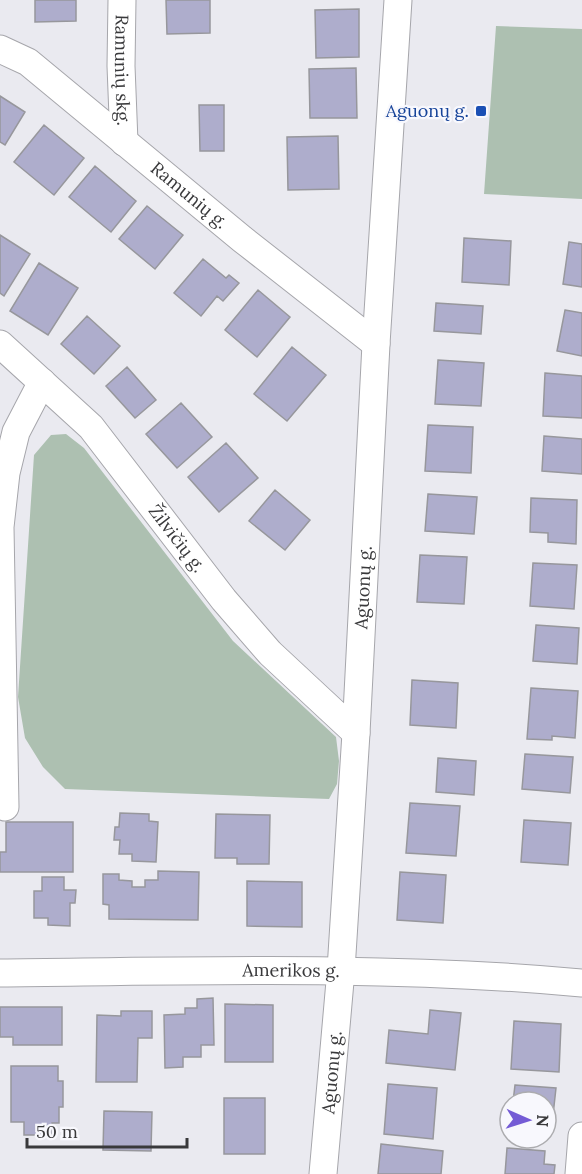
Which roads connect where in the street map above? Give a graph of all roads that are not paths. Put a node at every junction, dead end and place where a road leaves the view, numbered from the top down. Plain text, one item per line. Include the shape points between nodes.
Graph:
1 (123, 0) edge
2 (398, 0) edge
3 (0, 49) edge
4 (124, 142) junction
5 (0, 344) edge
6 (376, 344) junction
7 (42, 382) junction
8 (356, 733) junction
9 (5, 807) dead end
10 (341, 970) junction
11 (0, 973) edge
12 (582, 983) edge
13 (582, 1136) edge
14 (323, 1174) edge
15 (579, 1174) edge

1 - 4 street, Ramunių skg.
2 - 6 street, Aguonų g.
3 - 4 street, Ramunių g. via 28,62
4 - 6 street, Ramunių g.
5 - 7 street, Žilvičių g.
6 - 8 street, Aguonų g.
7 - 8 street, Žilvičių g. via 91,427 224,600 270,653
7 - 9 street via 16,432 0,526
8 - 10 street, Aguonų g.
10 - 11 street, Amerikos g.
10 - 12 street, Amerikos g.
10 - 14 street, Aguonų g.
13 - 15 street

